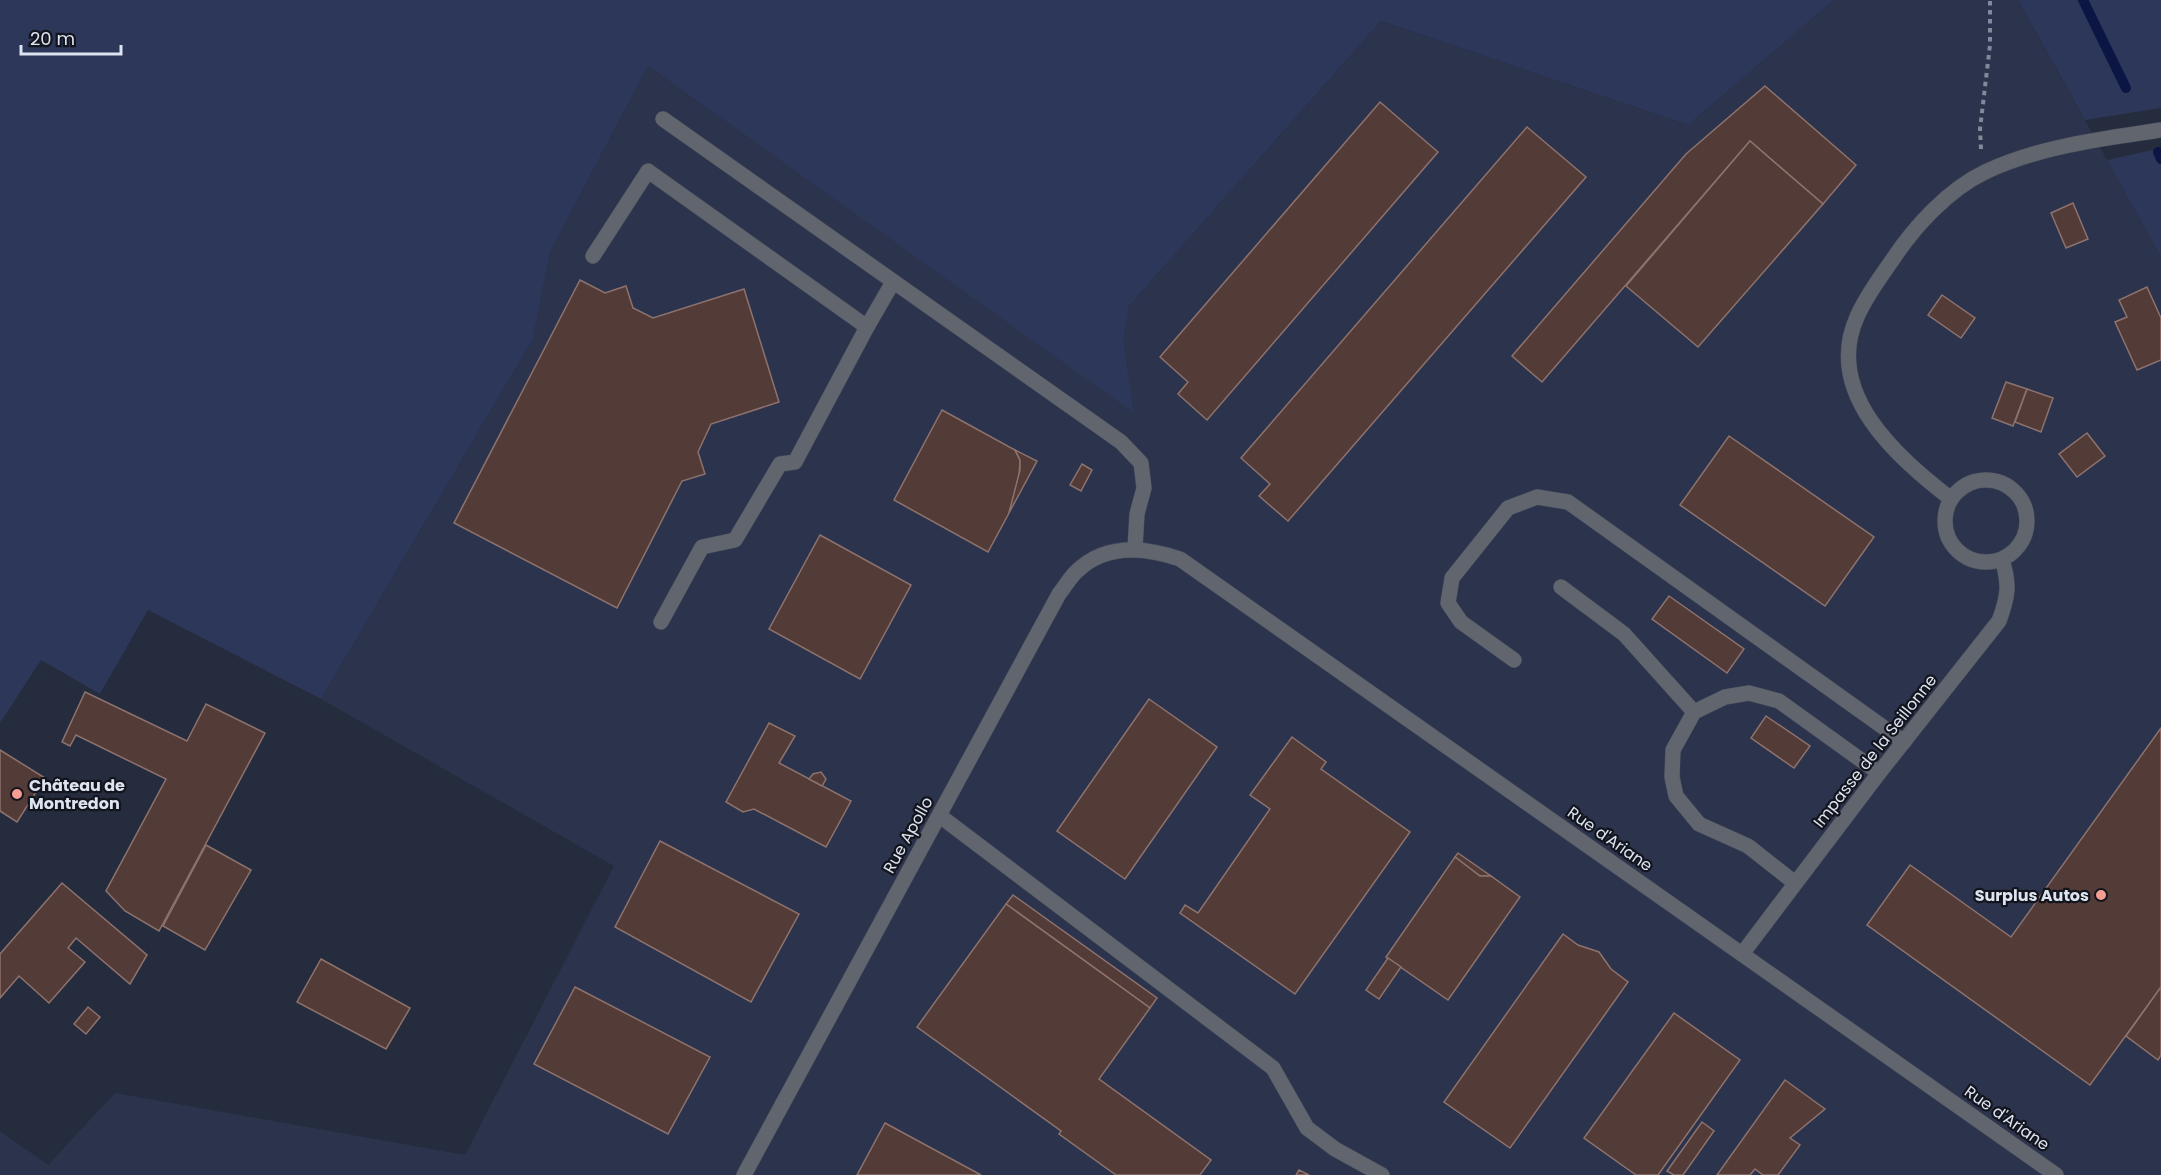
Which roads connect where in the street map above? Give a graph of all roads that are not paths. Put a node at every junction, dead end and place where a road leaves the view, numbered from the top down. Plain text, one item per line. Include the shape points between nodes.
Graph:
1 (663, 119) dead end
2 (2161, 130) edge
3 (593, 256) dead end
4 (893, 282) junction
5 (867, 327) junction
6 (1951, 499) junction
7 (1135, 548) junction
8 (2002, 560) junction
9 (1561, 587) dead end
10 (661, 622) dead end
11 (1514, 660) dead end
12 (1694, 712) junction
13 (1904, 742) junction
14 (1879, 773) junction
15 (940, 816) junction
16 (1796, 884) junction
17 (1742, 954) junction
18 (744, 1175) edge
19 (1382, 1175) edge
20 (2056, 1175) edge

1 - 4 street
2 - 6 street via 2077,143 1983,173 1926,216 1872,289 1856,318 1849,342 1848,370 1855,392 1891,447
3 - 5 street via 648,171
4 - 5 street
4 - 7 street via 1121,442 1141,463 1144,488 1137,514
5 - 10 street via 795,462 780,464 735,540 702,547
6 - 8 street via 1945,528 1959,553 1972,561
6 - 8 street via 1970,483 1982,480 2006,485 2016,493 2027,515 2027,529 2018,547
7 - 15 street, Rue Apollo via 1100,555 1077,571 1059,594
7 - 17 street, Rue d'Ariane via 1156,550 1180,559
8 - 13 street, Impasse de la Seillonne via 2008,577 2007,601 1999,621
9 - 12 street via 1624,634
11 - 13 street via 1461,622 1448,603 1452,578 1508,508 1538,497 1568,502
12 - 14 street via 1725,697 1749,693 1779,700
12 - 16 street via 1673,750 1676,796 1699,824 1748,846
13 - 14 street, Impasse de la Seillonne
14 - 16 street, Impasse de la Seillonne
15 - 18 street, Rue Apollo
15 - 19 street via 1273,1068 1307,1128
16 - 17 street, Impasse de la Seillonne
17 - 20 street, Rue d'Ariane

